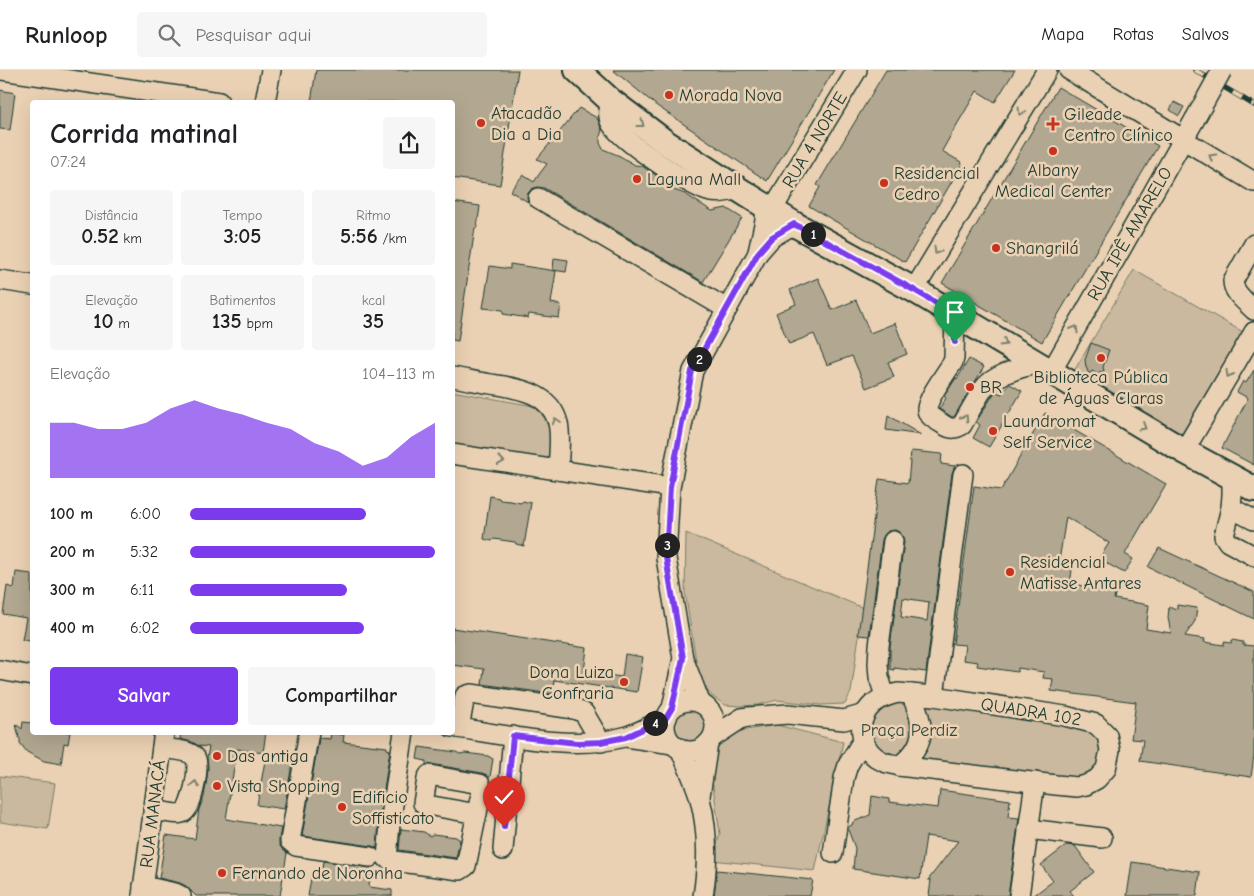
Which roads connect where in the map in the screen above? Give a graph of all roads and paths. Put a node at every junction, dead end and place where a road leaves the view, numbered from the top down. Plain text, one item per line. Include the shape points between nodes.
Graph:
1 (2, 70) edge
2 (271, 70) edge
3 (577, 70) edge
4 (857, 70) edge
5 (1047, 70) edge
6 (1069, 70) edge
7 (1222, 70) edge
8 (206, 100) edge
9 (265, 100) edge
10 (1184, 140) junction
11 (1254, 182) edge
12 (538, 198) dead end
13 (769, 208) junction
14 (794, 224) junction
15 (1254, 244) edge
16 (758, 253) junction
17 (0, 280) edge
18 (30, 285) edge
19 (914, 290) junction
20 (1251, 301) edge
21 (727, 309) junction
22 (955, 314) junction
23 (1254, 332) edge
24 (1044, 367) junction
25 (455, 378) edge
26 (1184, 451) junction
27 (455, 454) edge
28 (558, 470) junction
29 (963, 474) dead end
30 (1232, 478) junction
31 (670, 487) junction
32 (1254, 489) edge
33 (1231, 508) junction
34 (1254, 520) edge
35 (893, 541) dead end
36 (1254, 556) edge
37 (683, 658) junction
38 (0, 670) edge
39 (30, 676) edge
40 (911, 694) junction
41 (885, 696) junction
42 (934, 696) junction
43 (704, 705) junction
44 (669, 713) junction
45 (742, 718) junction
46 (456, 728) edge
47 (863, 728) junction
48 (308, 735) edge
49 (404, 735) edge
50 (513, 736) junction
51 (626, 737) junction
52 (163, 740) edge
53 (710, 740) junction
54 (601, 742) junction
55 (676, 746) junction
56 (877, 757) junction
57 (853, 758) junction
58 (899, 766) junction
59 (1034, 782) junction
60 (700, 797) junction
61 (153, 810) junction
62 (477, 814) dead end
63 (1028, 829) junction
64 (1102, 838) dead end
65 (503, 850) dead end
66 (833, 852) dead end
67 (370, 857) dead end
68 (143, 891) edge
69 (181, 896) edge
70 (703, 896) edge
71 (1019, 896) edge

1 - 8 street
2 - 9 street
3 -> 13 main road via 665,142
4 - 13 street, RUA 4 NORTE
5 -> 19 street
6 - 10 street
7 - 10 street, RUA IPÊ AMARELO, bridge
11 -> 10 street
24 -> 10 street, RUA IPÊ AMARELO
12 - 21 street
13 - 14 main road
13 - 16 street, RUA 4 NORTE
14 - 16 street, RUA 4 NORTE via 772,237
14 - 19 main road
15 - 20 street via 1233,281 1236,291
16 - 21 street, RUA 4 NORTE
17 - 18 street
19 - 22 main road
21 - 31 street, RUA 4 NORTE via 692,371
22 -> 24 main road
22 -> 24 street via 954,358 926,408 946,427 952,429 962,425 985,387 995,379 1015,370
23 -> 26 street
24 -> 26 main road
28 -> 25 street via 558,421 545,402 524,390
26 - 30 main road
27 -> 28 street
28 - 31 street
29 - 42 street
30 - 32 main road
30 - 33 street
31 - 37 street, RUA 4 NORTE via 666,558
33 - 34 street
33 - 36 street via 1225,538
35 - 41 street via 878,664
37 - 43 street, RUA 4 NORTE
37 - 44 street, RUA 4 NORTE
38 - 39 street
40 - 41 street, QUADRA 102
40 - 42 street, QUADRA 102
40 - 58 street via 920,714 922,731 918,747
41 - 47 street via 872,704
42 - 59 street, QUADRA 102 via 1071,717 1096,724 1107,735 1110,750 1106,769 1097,779 1076,787
43 - 44 street via 687,701 679,703
43 - 45 street
43 - 53 street via 715,722
44 - 51 street
44 - 55 street via 665,731
45 - 47 street via 788,714 844,720
45 - 53 street
46 - 50 street
46 - 54 street via 465,696 471,694 574,709 584,713
47 - 56 street, QUADRA 102 via 868,748
47 - 57 street
48 - 67 street via 290,841 296,846
49 - 62 street via 387,858 460,870 466,866
50 - 54 street via 577,743
50 - 65 street
51 - 54 street
51 - 55 street
52 - 61 street, RUA MANACÁ
61 -> 52 street via 185,812 192,797 198,767 195,757
53 - 55 street via 695,750 687,751
53 - 60 street
55 - 60 street
56 - 57 street
56 - 58 street, QUADRA 102
57 - 66 street via 844,778
58 - 59 street, QUADRA 102
59 - 63 street
60 - 70 street via 706,853
61 - 68 street, RUA MANACÁ
63 - 64 street
63 - 71 street
68 - 69 street

